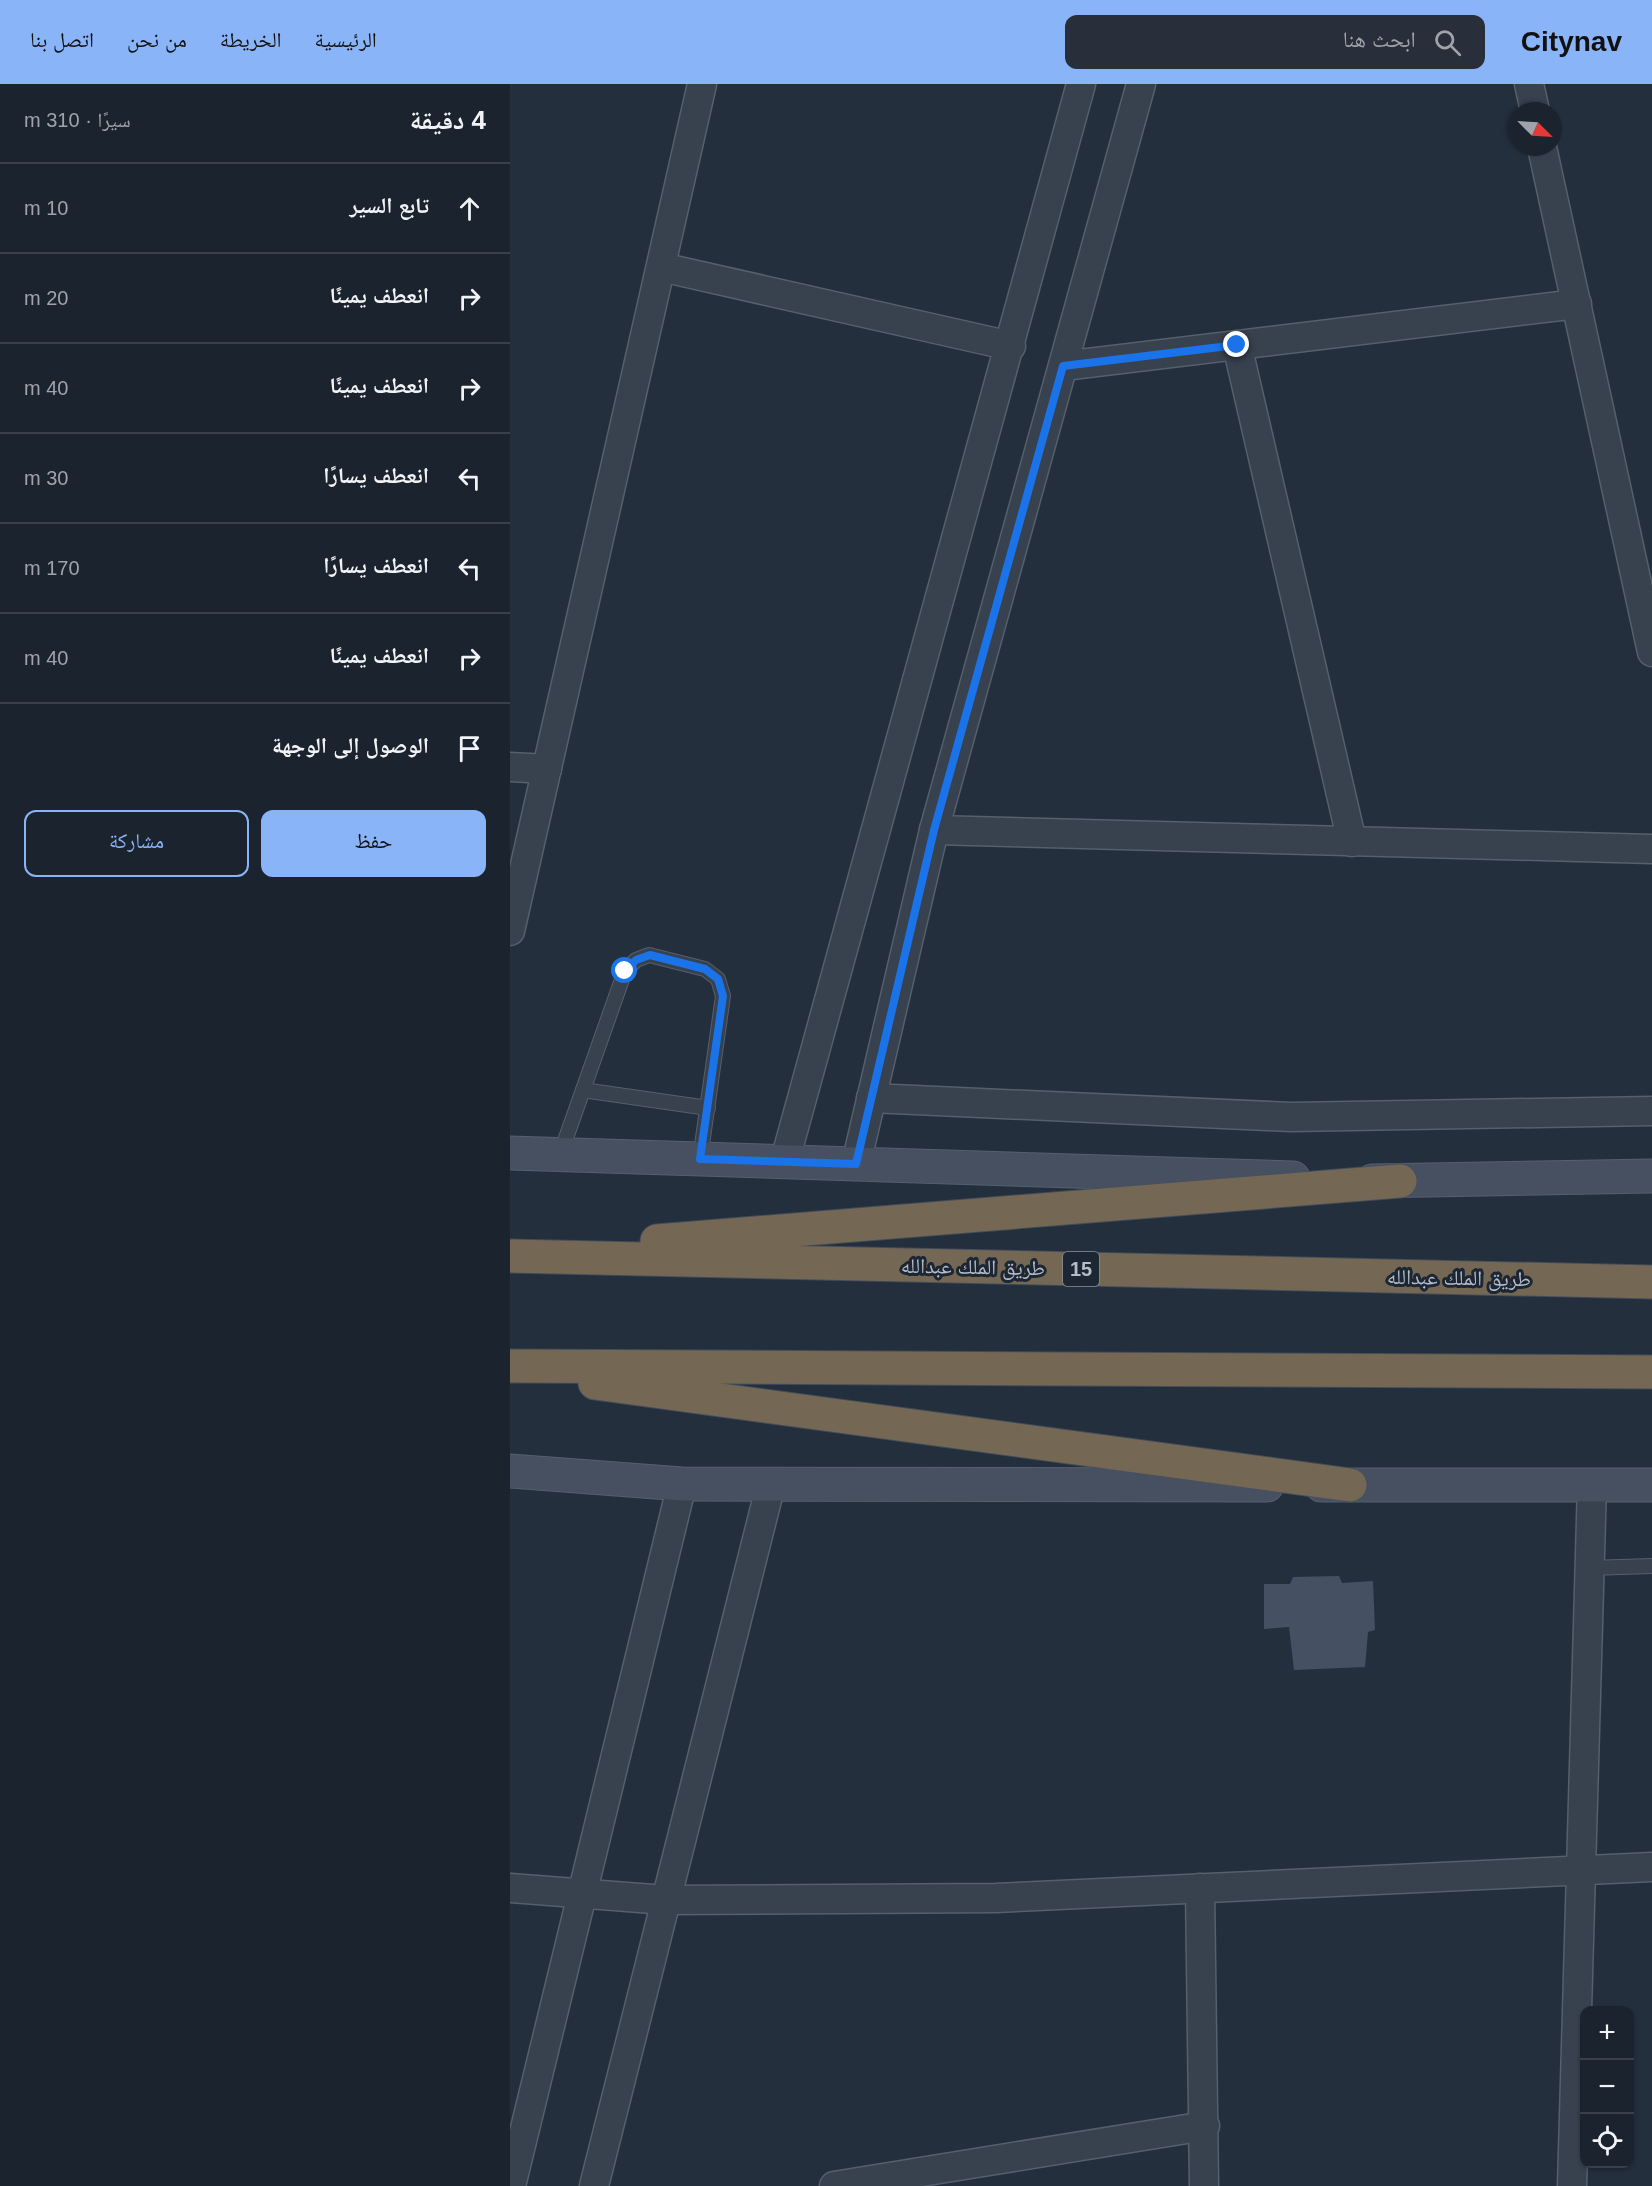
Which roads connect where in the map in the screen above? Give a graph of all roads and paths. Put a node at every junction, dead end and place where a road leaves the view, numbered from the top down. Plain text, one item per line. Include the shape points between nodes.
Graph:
1 (702, 84) edge
2 (1081, 84) edge
3 (1141, 84) edge
4 (1529, 84) edge
5 (1533, 102) edge
6 (1544, 156) edge
7 (661, 267) junction
8 (1577, 304) junction
9 (1237, 345) junction
10 (1011, 346) junction
11 (1063, 366) junction
12 (1652, 652) edge
13 (510, 767) edge
14 (547, 770) junction
15 (934, 830) junction
16 (1352, 842) junction
17 (1652, 849) edge
18 (510, 932) edge
19 (583, 1090) junction
20 (871, 1098) junction
21 (708, 1108) junction
22 (1652, 1112) edge
23 (510, 1153) edge
24 (560, 1155) junction
25 (700, 1159) junction
26 (785, 1160) junction
27 (856, 1164) junction
28 (1652, 1176) edge
29 (1400, 1181) junction
30 (510, 1254) edge
31 (1652, 1282) edge
32 (510, 1366) edge
33 (510, 1372) edge
34 (1652, 1372) edge
35 (510, 1471) edge
36 (682, 1484) junction
37 (771, 1484) junction
38 (1592, 1484) junction
39 (1350, 1485) junction
40 (1652, 1485) edge
41 (1652, 1566) edge
42 (1589, 1568) junction
43 (1652, 1867) edge
44 (1581, 1871) junction
45 (510, 1888) edge
46 (1200, 1888) junction
47 (584, 1894) junction
48 (666, 1900) junction
49 (1205, 2126) junction
50 (511, 2186) edge
51 (594, 2186) edge
52 (834, 2186) edge
53 (1204, 2186) edge
54 (1572, 2186) edge

1 - 7 street
2 - 10 street
3 - 11 street
4 - 5 street
6 - 8 street
7 - 10 street
7 - 14 street
8 - 9 street
8 - 12 street
9 - 11 street
9 - 16 street
10 - 26 street
11 - 15 street
13 - 14 street
14 - 18 street
15 - 16 street
15 - 20 street
16 - 17 street
19 - 21 lane
19 - 21 lane via 625,971 636,960 650,955 705,969 718,979 723,996
19 - 24 lane
20 - 22 street via 1292,1117
20 - 27 street
21 - 25 lane
23 - 24 main road
24 - 25 main road
25 - 26 main road
26 - 27 main road
27 - 29 main road
28 - 29 main road
29 - 30 highway
30 - 31 highway, طريق الملك عبدالله / 15
32 - 34 highway
33 - 39 highway
35 - 36 main road
36 - 37 main road
36 - 47 street
37 - 39 main road
37 - 48 street
38 - 39 main road
38 - 40 main road
38 - 42 street
41 - 42 lane
42 - 44 street
43 - 44 street
44 - 46 street
44 - 54 street
45 - 47 street
46 - 48 street via 996,1898
46 - 49 street
47 - 48 street
47 - 50 street
48 - 51 street
49 - 52 street
49 - 53 street

